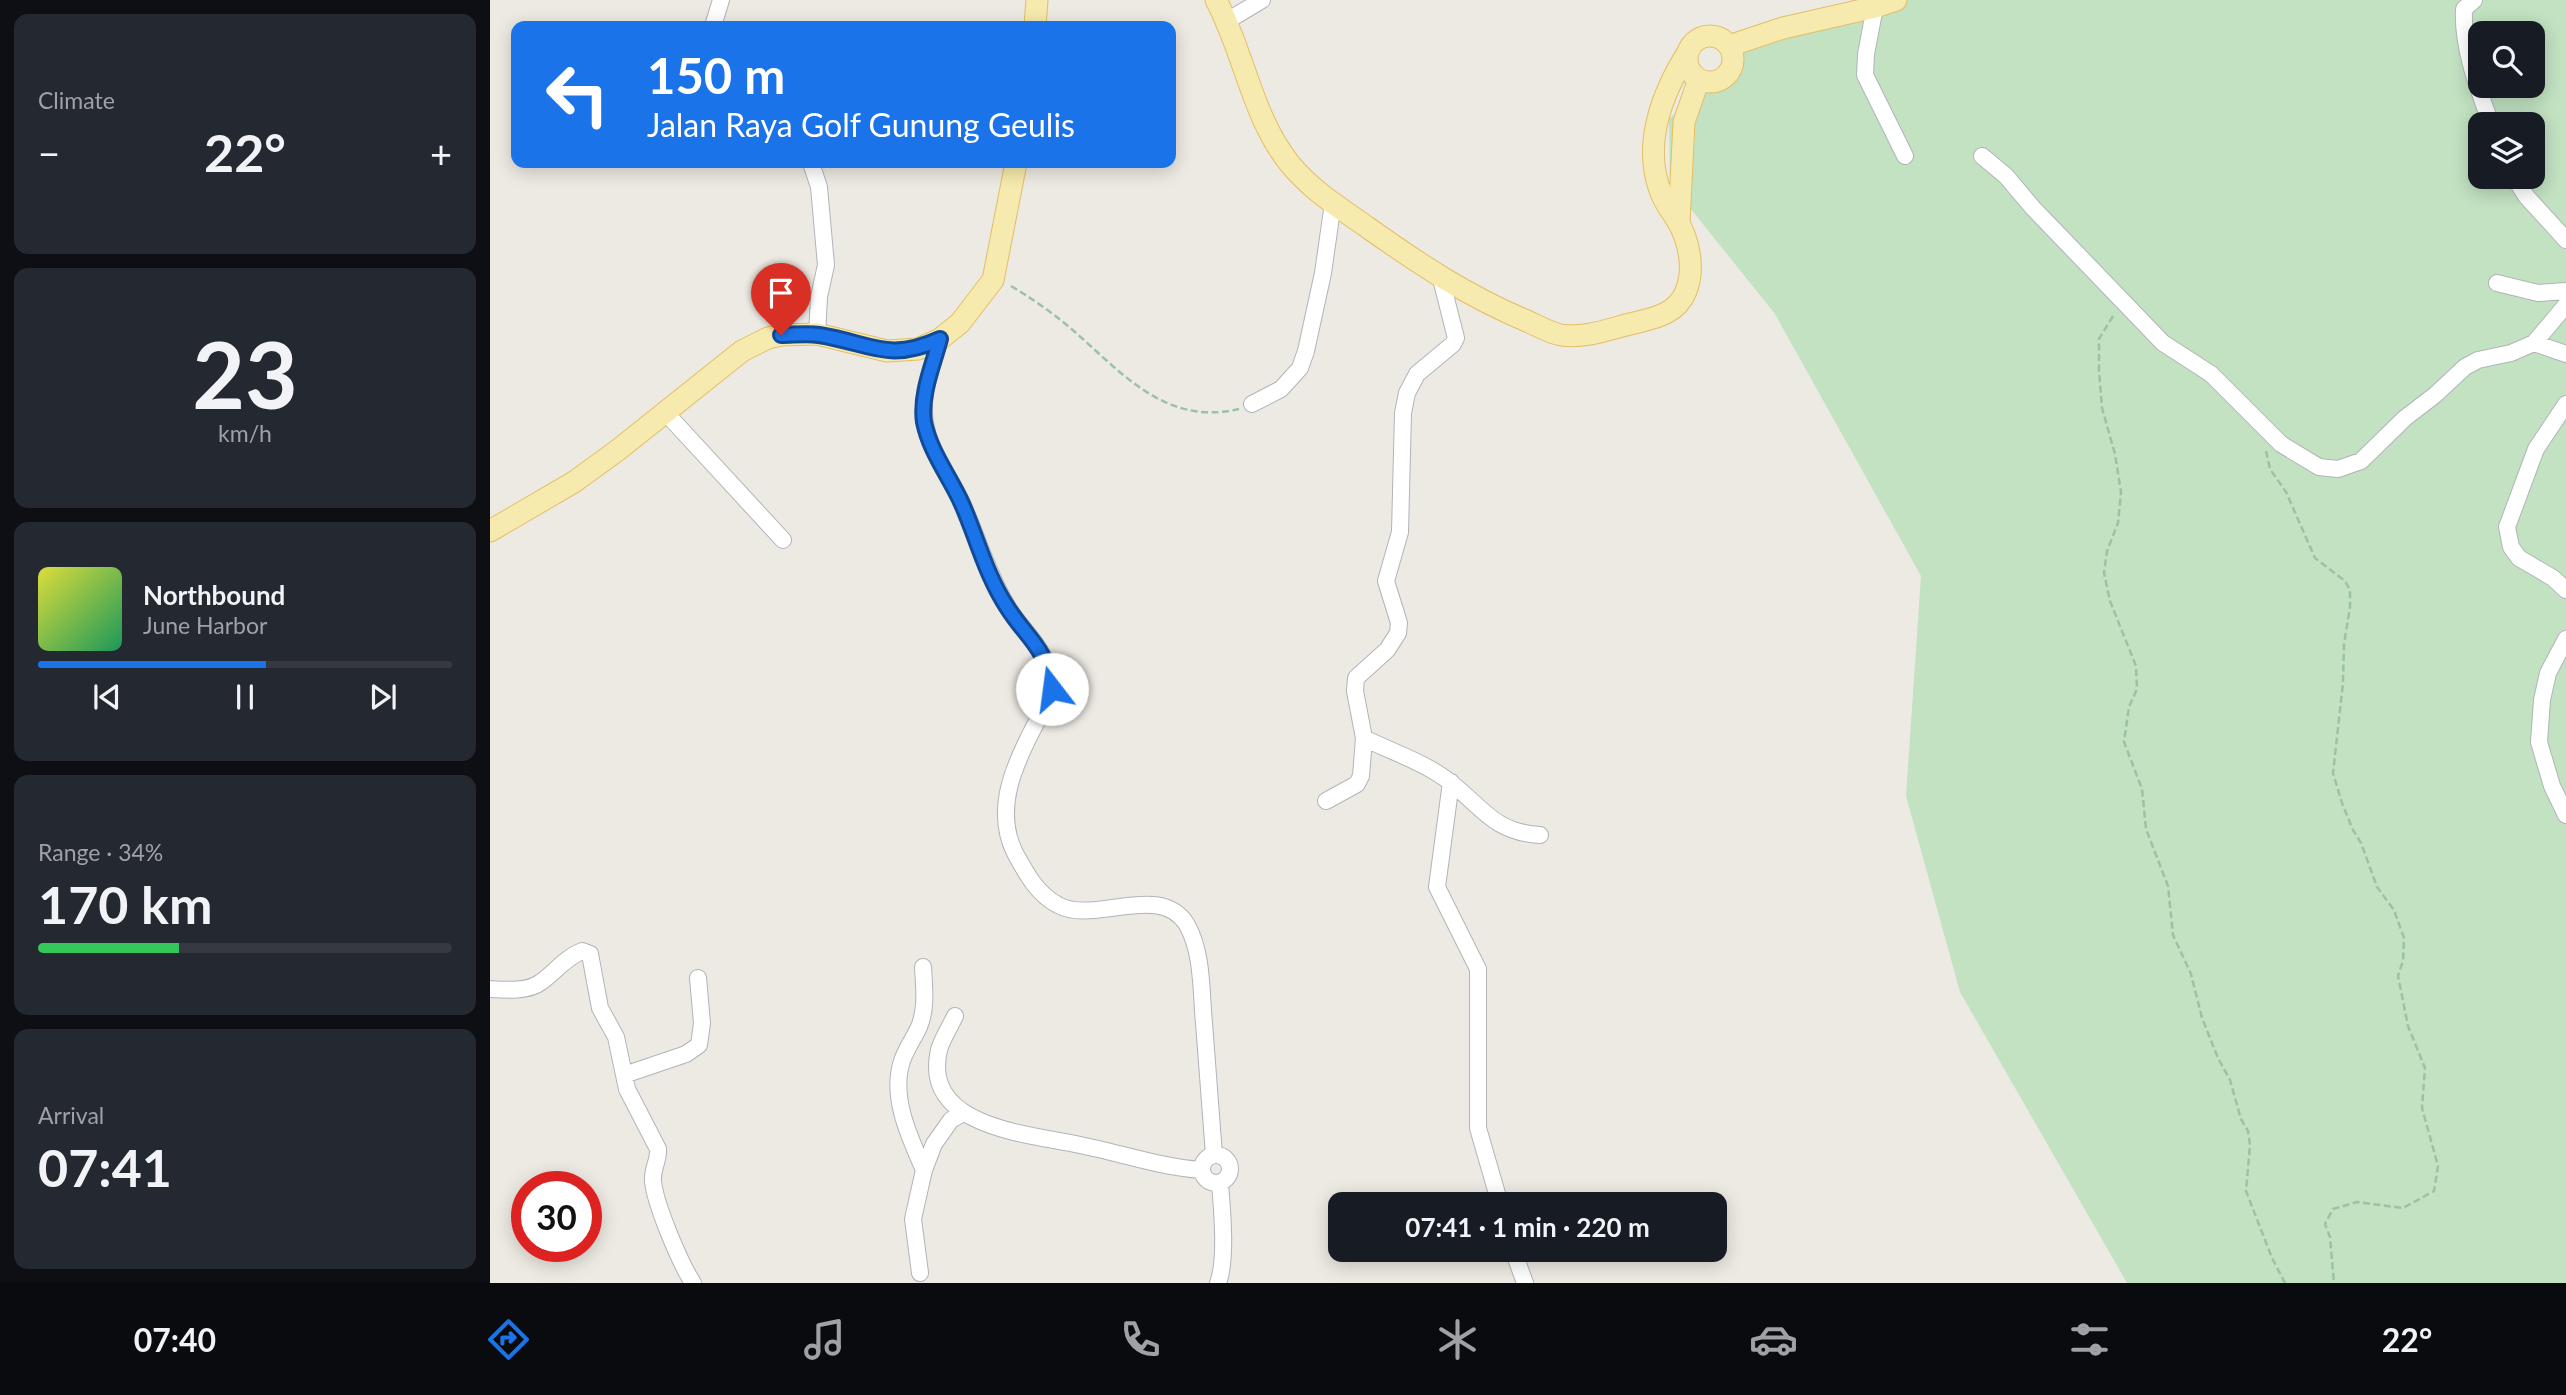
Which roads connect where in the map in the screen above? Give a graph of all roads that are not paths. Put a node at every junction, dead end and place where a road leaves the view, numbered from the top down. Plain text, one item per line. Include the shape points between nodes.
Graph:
1 (721, 0) edge
2 (1037, 0) edge
3 (1216, 0) edge
4 (1262, 0) edge
5 (1896, 0) edge
6 (2474, 0) edge
7 (1875, 7) junction
8 (715, 21) edge
9 (1035, 21) edge
10 (1227, 21) junction
11 (1729, 46) junction
12 (1688, 52) junction
13 (1699, 79) junction
14 (2487, 112) edge
15 (1905, 156) dead end
16 (1982, 156) dead end
17 (813, 168) edge
18 (1015, 168) edge
19 (2522, 189) edge
20 (1333, 203) junction
21 (1679, 223) junction
22 (2566, 240) edge
23 (1441, 279) junction
24 (2497, 283) dead end
25 (2566, 291) edge
26 (2566, 305) edge
27 (817, 334) junction
28 (940, 339) junction
29 (2534, 343) junction
30 (2566, 354) edge
31 (1252, 404) road end
32 (2566, 404) edge
33 (665, 412) junction
34 (490, 531) edge
35 (783, 540) dead end
36 (2566, 590) edge
37 (2566, 639) edge
38 (1364, 738) junction
39 (1451, 782) junction
40 (1326, 801) dead end
41 (2566, 815) edge
42 (1540, 835) dead end
43 (923, 967) dead end
44 (698, 978) dead end
45 (490, 989) edge
46 (955, 1016) dead end
47 (624, 1075) junction
48 (964, 1113) junction
49 (1214, 1155) junction
50 (925, 1170) junction
51 (1201, 1170) junction
52 (1220, 1183) junction
53 (1497, 1192) edge
54 (1517, 1262) edge
55 (920, 1273) dead end
56 (693, 1283) edge
57 (1218, 1283) edge
58 (1525, 1283) edge

1 - 8 street
2 - 9 main road
3 - 10 main road
4 - 10 street
5 - 7 main road
6 - 14 street via 2464,9 2463,23
7 - 11 main road
7 - 15 street via 1865,75
10 - 20 main road via 1275,141 1305,180
11 - 12 main road via 1720,37 1706,36 1695,41
11 - 13 main road via 1733,61 1727,75 1714,82
12 - 13 main road via 1689,68
12 - 21 main road via 1661,104 1654,144 1661,195
13 - 21 main road via 1684,122
16 - 29 street via 2163,343 2211,374 2290,451 2319,467 2334,470 2361,461 2465,366
17 - 27 street via 819,187 826,265
18 - 28 main road via 993,279 975,307
19 - 22 street
20 - 23 main road
20 - 31 street via 1323,273 1300,368 1281,389
21 - 23 main road via 1689,256 1686,292 1668,313 1640,322 1573,335 1554,333
23 - 38 street via 1456,338 1417,374 1403,413 1400,532 1386,581 1398,633 1387,650 1356,678 1354,691
24 - 25 street via 2538,293
26 - 29 street
27 - 28 main road via 887,351 918,349
27 - 33 main road via 781,335 742,351
28 - 49 street via 925,396 925,423 993,580 1050,671 1049,704 1014,769 1004,806 1006,826 1029,877 1043,895 1061,907 1161,905 1186,924 1195,947 1200,984
29 - 30 street
32 - 36 street via 2536,449 2507,527 2519,558
33 - 34 main road via 574,482
33 - 35 street
37 - 41 street via 2548,673 2539,742
38 - 39 street
38 - 40 street via 1357,784
39 - 42 street via 1498,824 1512,832
39 - 53 street via 1437,887 1478,969 1478,1128
43 - 50 street via 925,998 920,1024 902,1061 898,1082 901,1112
44 - 47 street via 699,1045 686,1054
45 - 47 street via 530,988 570,957 587,952 593,960 600,1008 616,1037
46 - 48 street via 939,1049 938,1068 945,1093
47 - 56 street via 657,1149 653,1181 658,1201
48 - 50 street via 951,1119 934,1144
48 - 51 street via 1017,1133
49 - 51 street via 1205,1160
49 - 52 street via 1225,1158 1230,1168
50 - 55 street via 913,1219
51 - 52 street via 1209,1182
52 - 57 street
54 - 58 street

